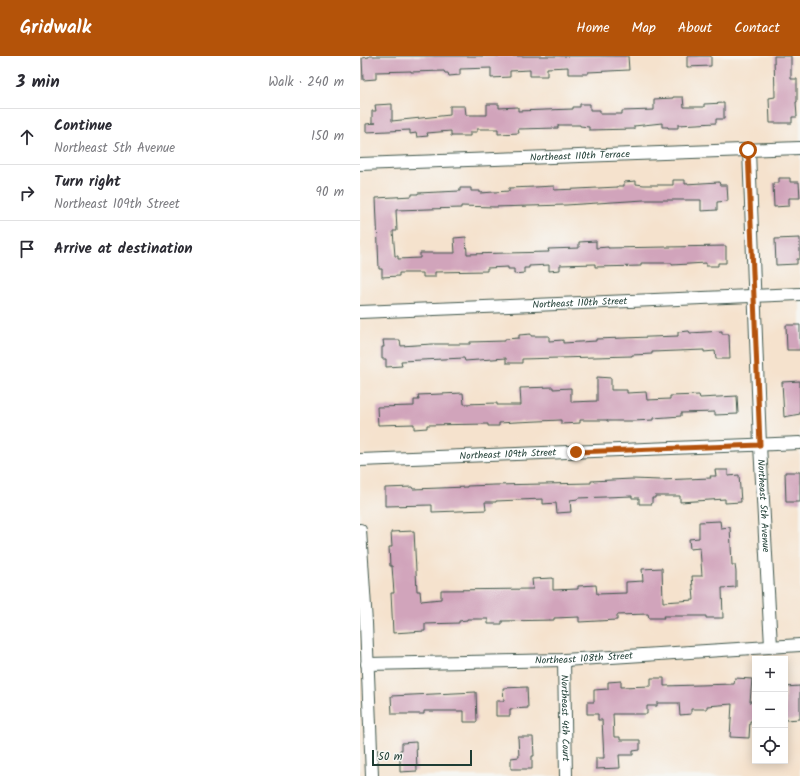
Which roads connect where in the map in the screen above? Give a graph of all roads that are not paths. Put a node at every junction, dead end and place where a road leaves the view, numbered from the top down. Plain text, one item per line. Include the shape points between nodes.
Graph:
1 (800, 148) edge
2 (748, 150) junction
3 (360, 164) edge
4 (800, 294) edge
5 (754, 296) junction
6 (360, 312) edge
7 (800, 443) edge
8 (760, 445) junction
9 (360, 460) edge
10 (360, 530) edge
11 (363, 624) edge
12 (363, 642) edge
13 (800, 645) edge
14 (771, 646) junction
15 (564, 660) junction
16 (367, 664) junction
17 (372, 776) edge
18 (566, 776) edge

1 - 2 street, Northeast 110th Terrace
2 - 3 street, Northeast 110th Terrace
2 - 5 street, Northeast 5th Avenue
4 - 5 street, Northeast 110th Street
5 - 6 street, Northeast 110th Street
5 - 8 street, Northeast 5th Avenue
7 - 8 street, Northeast 109th Street
8 - 9 street, Northeast 109th Street
8 - 14 street, Northeast 5th Avenue
10 - 11 street
11 - 12 street
12 - 16 street
13 - 14 street, Northeast 108th Street
14 - 15 street, Northeast 108th Street
15 - 16 street, Northeast 108th Street
15 - 18 street, Northeast 4th Court
16 - 17 street

